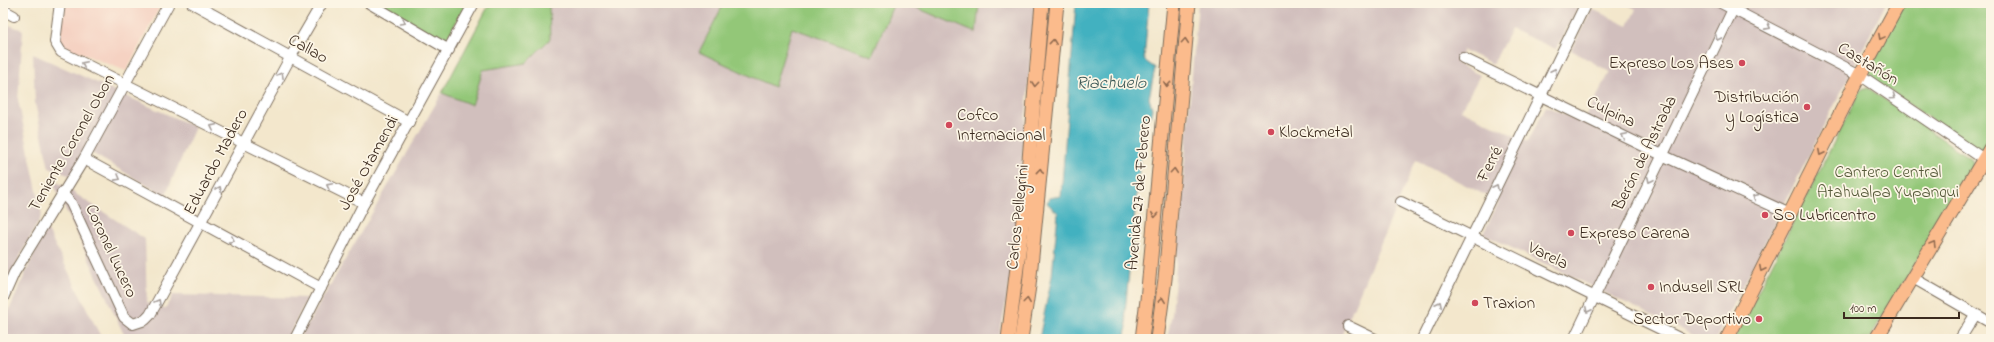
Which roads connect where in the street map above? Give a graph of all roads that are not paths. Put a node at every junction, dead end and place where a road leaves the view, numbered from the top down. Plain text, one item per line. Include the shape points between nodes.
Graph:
1 (60, 3) edge
2 (169, 3) edge
3 (192, 3) edge
4 (322, 3) edge
5 (369, 3) edge
6 (474, 3) edge
7 (1042, 3) edge
8 (1057, 3) edge
9 (1174, 3) edge
10 (1189, 3) edge
11 (1586, 3) edge
12 (1721, 3) edge
13 (1899, 3) edge
14 (1734, 6) edge
15 (3, 10) edge
16 (14, 16) dead end
17 (449, 50) junction
18 (290, 58) junction
19 (1463, 58) dead end
20 (1860, 75) junction
21 (125, 84) junction
22 (1542, 96) junction
23 (409, 122) junction
24 (244, 142) junction
25 (1991, 147) edge
26 (1162, 149) junction
27 (1176, 150) junction
28 (1662, 155) junction
29 (84, 159) junction
30 (1987, 162) edge
31 (62, 193) junction
32 (1401, 202) dead end
33 (364, 203) junction
34 (1790, 214) junction
35 (201, 223) junction
36 (1472, 236) junction
37 (1913, 278) junction
38 (321, 288) junction
39 (1595, 296) junction
40 (3, 298) edge
41 (1975, 315) junction
42 (129, 323) joint
43 (1991, 323) edge
44 (1348, 326) dead end
45 (295, 339) edge
46 (1008, 339) edge
47 (1021, 339) edge
48 (1142, 339) edge
49 (1158, 339) edge
50 (1375, 339) edge
51 (1422, 339) edge
52 (1574, 339) edge
53 (1681, 339) edge
54 (1727, 339) edge
55 (1876, 339) edge
56 (1960, 339) edge

21 -> 1 street via 61,52 56,42
2 - 21 street, Teniente Coronel Obon
3 - 18 street, Callao
4 - 18 street, Eduardo Madero
5 -> 17 street
6 - 17 street, José Otamendi
7 -> 46 main road, Carlos Pellegrini via 1026,196
47 -> 8 main road, Carlos Pellegrini via 1029,286
9 -> 26 main road, Avenida 27 de Febrero via 1165,106 1157,116 1155,145
27 -> 10 main road, Avenida 27 de Febrero
22 -> 11 street, Ferré
12 - 14 street, Castañón
13 -> 20 main road
14 -> 20 street, Castañón
14 -> 28 street, Berón de Astrada
15 - 16 street
17 - 23 street, José Otamendi
18 - 23 street, Callao
24 -> 18 street, Eduardo Madero
19 - 22 street, Culpina
20 -> 30 street, Castañón
20 -> 34 main road
24 -> 21 street
21 - 29 street, Teniente Coronel Obon
28 -> 22 street, Culpina
36 -> 22 street, Ferré
23 - 33 street, José Otamendi
33 -> 24 street
35 -> 24 street, Eduardo Madero
25 - 30 main road
26 - 27 main road
26 -> 48 main road, Avenida 27 de Febrero
49 -> 27 main road, Avenida 27 de Febrero
34 -> 28 street, Culpina
28 -> 39 street, Berón de Astrada
29 - 31 street, Teniente Coronel Obon
29 -> 35 street
37 -> 30 main road
31 - 40 street, Teniente Coronel Obon via 14,273
31 - 42 street, Coronel Lucero via 71,203 124,318
32 - 36 street, Varela
33 - 38 street, José Otamendi
34 -> 54 main road
35 -> 38 street
42 -> 35 street, Eduardo Madero via 138,324 150,315
36 - 39 street, Varela
51 -> 36 street, Ferré
37 - 41 street
37 - 55 main road
38 - 45 street, José Otamendi
39 -> 52 street, Berón de Astrada
39 - 53 street, Varela
41 - 43 street
41 - 56 street
44 - 50 street

